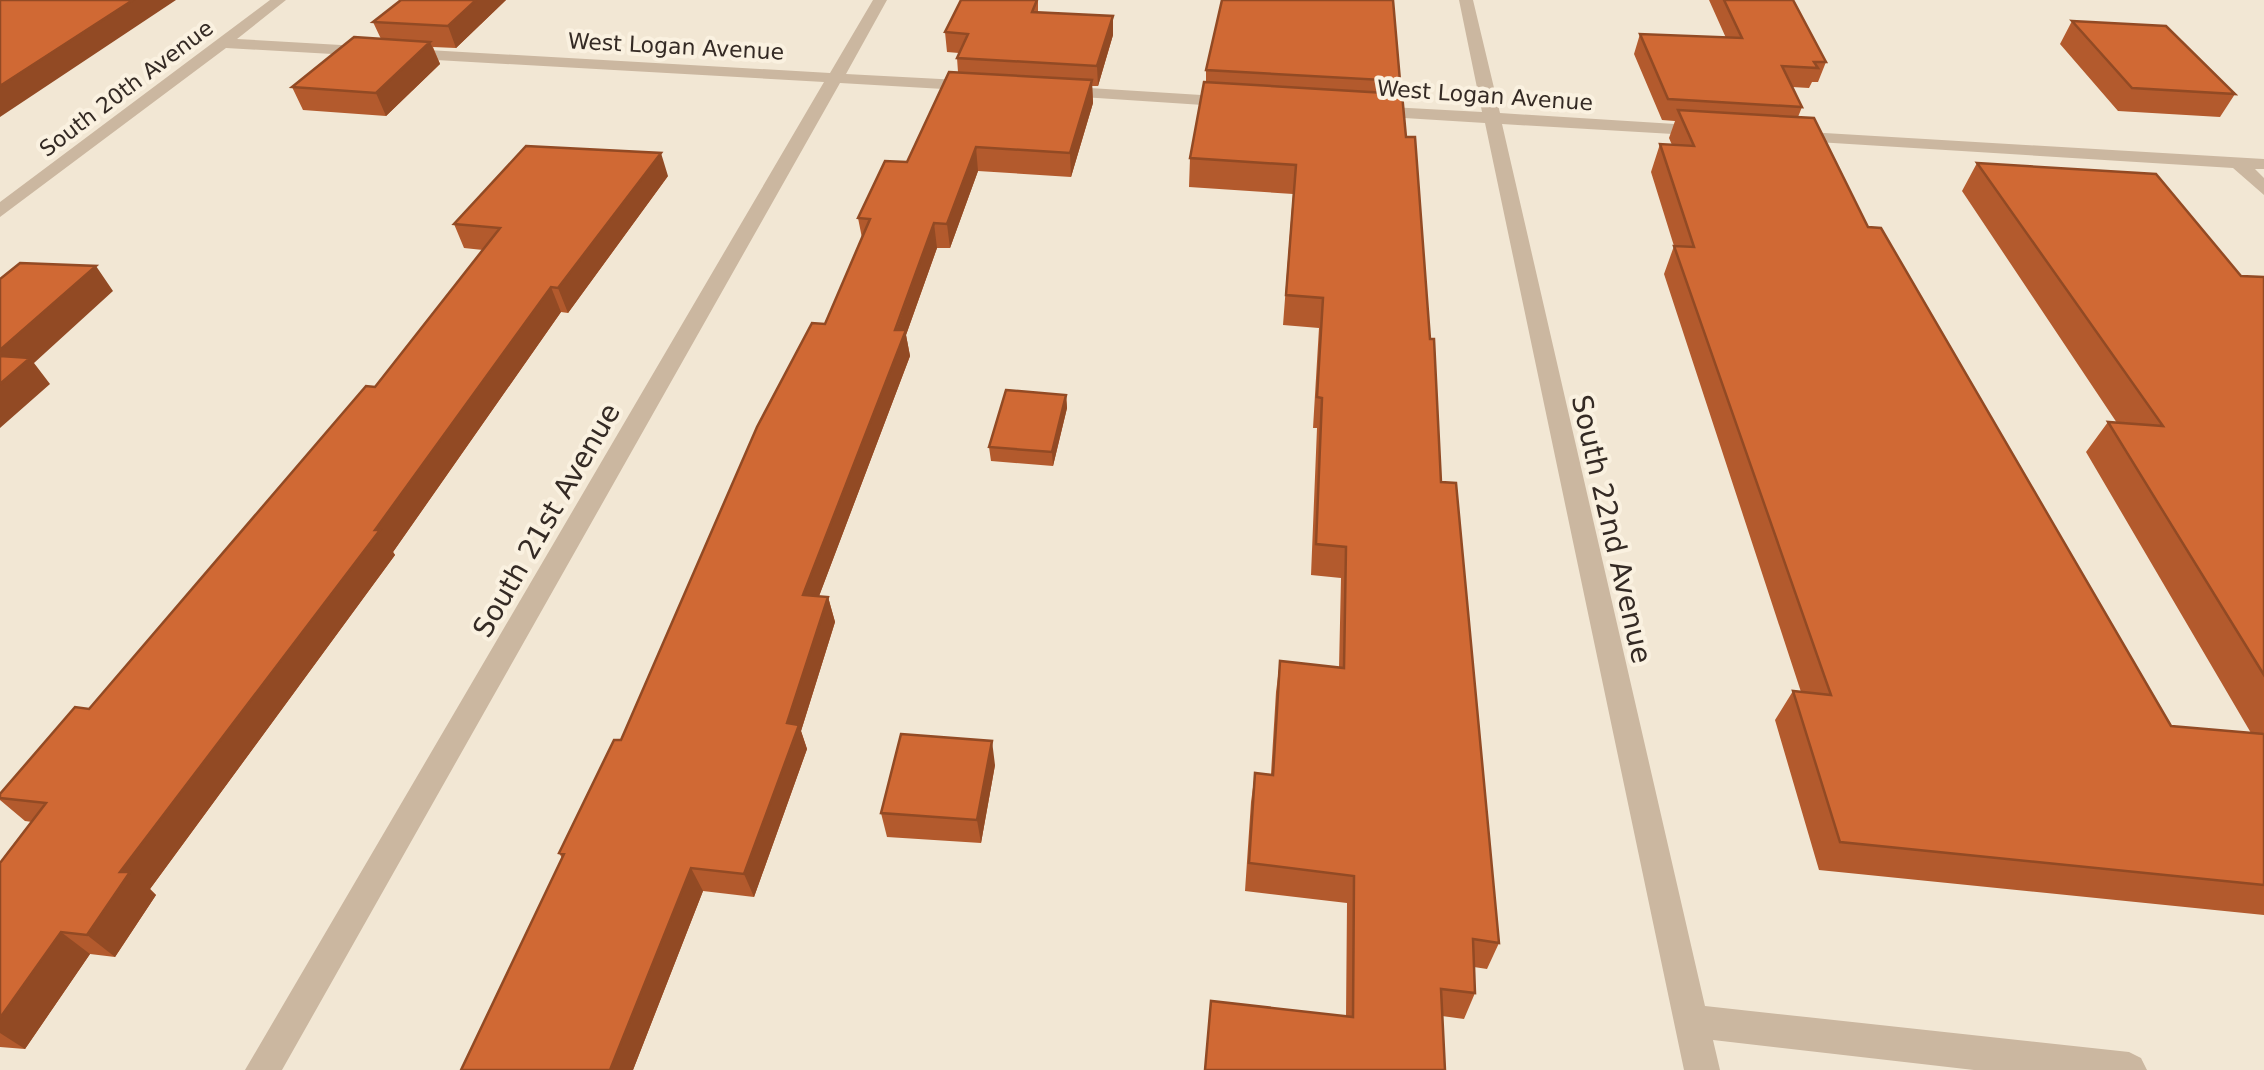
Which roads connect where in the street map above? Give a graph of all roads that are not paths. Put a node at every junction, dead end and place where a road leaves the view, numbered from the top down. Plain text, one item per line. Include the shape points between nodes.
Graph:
1 (278, 0) edge
2 (880, 0) edge
3 (1466, 0) edge
4 (224, 43) junction
5 (836, 77) junction
6 (994, 87) edge
7 (1034, 90) edge
8 (1252, 103) edge
9 (1350, 109) edge
10 (1489, 118) junction
11 (1726, 132) edge
12 (1765, 134) edge
13 (2239, 163) junction
14 (2264, 164) edge
15 (2264, 189) edge
16 (0, 210) edge
17 (1692, 1021) junction
18 (263, 1070) edge
19 (1702, 1070) edge
20 (2128, 1070) edge

1 - 4 street, South 20th Avenue
2 - 5 street, South 21st Avenue
3 - 10 street, South 22nd Avenue
4 - 5 street, West Logan Avenue
4 - 16 street, South 20th Avenue
5 - 6 street, West Logan Avenue
5 - 18 street, South 21st Avenue
7 - 8 street
9 - 10 street, West Logan Avenue
10 - 11 street, West Logan Avenue
10 - 17 street, South 22nd Avenue
12 - 13 street
13 - 14 street
13 - 15 street
17 - 19 street, South 22nd Avenue
17 - 20 street

